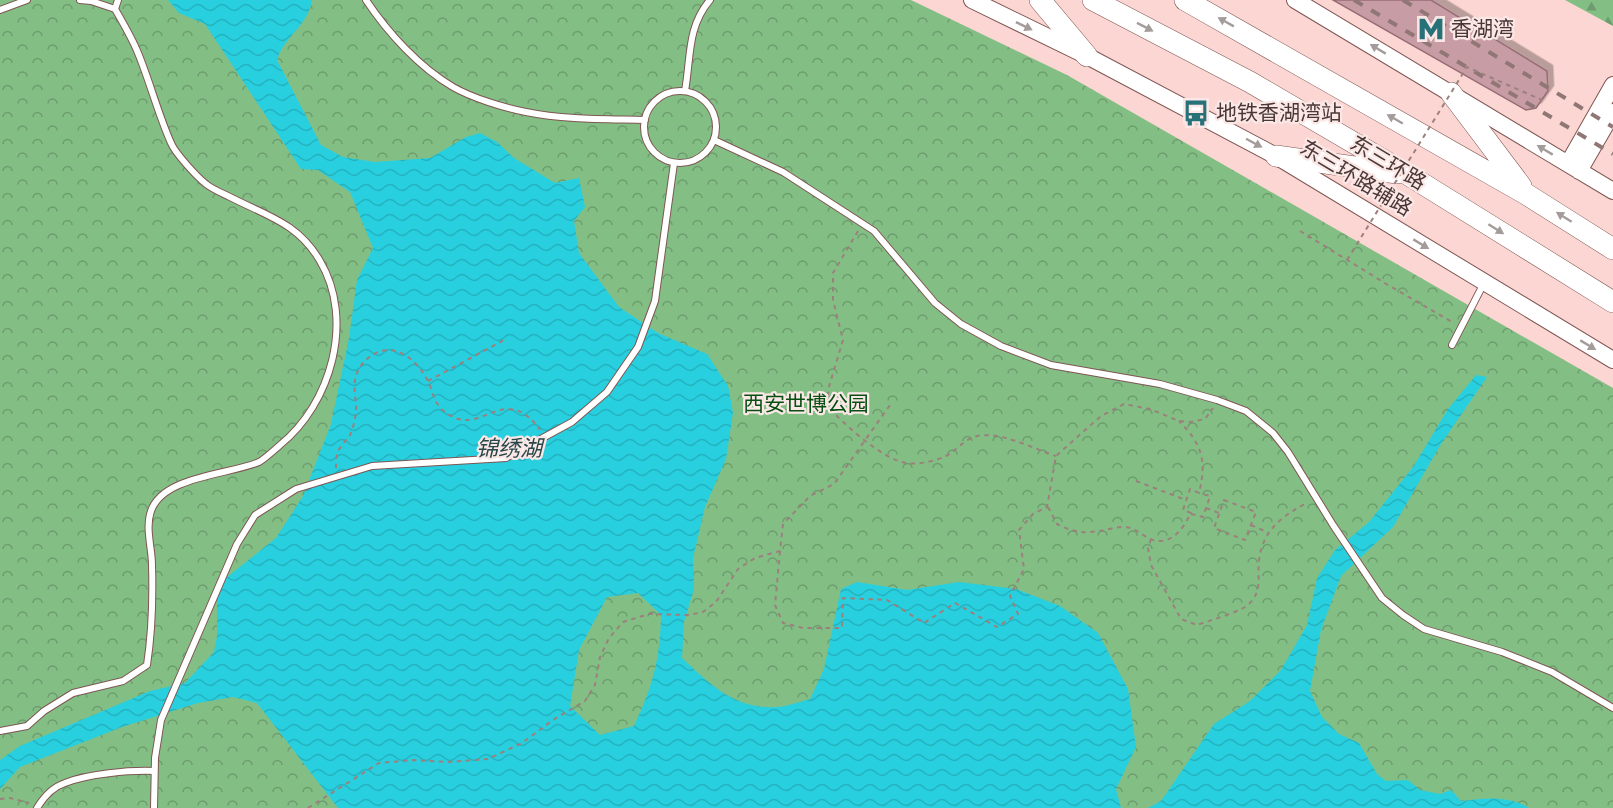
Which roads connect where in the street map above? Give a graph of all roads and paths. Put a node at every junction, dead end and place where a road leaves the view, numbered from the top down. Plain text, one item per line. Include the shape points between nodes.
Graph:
1 (27, 0) edge
2 (80, 0) edge
3 (118, 0) edge
4 (366, 0) edge
5 (711, 0) edge
6 (972, 0) edge
7 (1040, 0) edge
8 (1093, 0) edge
9 (1185, 0) edge
10 (1295, 0) edge
11 (115, 9) junction
12 (0, 10) edge
13 (1088, 56) junction
14 (1613, 85) edge
15 (685, 91) junction
16 (1451, 93) junction
17 (1542, 100) dead end
18 (1613, 112) edge
19 (645, 120) junction
20 (714, 140) junction
21 (1276, 156) junction
22 (674, 163) junction
23 (1574, 167) junction
24 (1407, 174) junction
25 (1613, 191) edge
26 (1526, 194) junction
27 (863, 224) junction
28 (1300, 231) dead end
29 (1613, 249) edge
30 (1347, 260) junction
31 (1485, 282) junction
32 (1613, 302) edge
33 (1461, 327) junction
34 (504, 340) dead end
35 (1452, 345) dead end
36 (1613, 360) edge
37 (428, 381) junction
38 (1217, 400) junction
39 (890, 405) dead end
40 (1179, 421) junction
41 (545, 437) junction
42 (865, 440) junction
43 (1056, 456) junction
44 (338, 476) junction
45 (1136, 481) dead end
46 (1199, 493) junction
47 (1316, 498) junction
48 (1186, 500) junction
49 (1047, 507) junction
50 (1206, 508) junction
51 (1191, 513) junction
52 (1219, 513) junction
53 (1251, 525) junction
54 (1269, 533) junction
55 (1151, 539) junction
56 (780, 551) junction
57 (1613, 708) edge
58 (0, 731) edge
59 (154, 771) junction
60 (0, 799) edge
61 (38, 808) edge
62 (154, 808) edge
63 (308, 808) edge

1 - 12 lane
2 - 11 lane
3 - 11 lane
4 - 19 lane via 408,51 454,88 526,112
5 - 15 lane via 692,33
6 -> 13 main road, 东三环路辅路
7 - 13 highway
8 -> 24 highway, 东三环路 via 1251,82
26 -> 9 highway, 东三环路
16 -> 10 main road
11 - 58 lane via 137,51 171,145 206,185 278,218 302,235 320,261 333,287 334,355 321,396 292,436 260,461 163,493 151,511 147,665 123,681 73,693 27,726
13 -> 21 main road, 东三环路辅路
14 - 23 main road
15 - 19 lane via 662,96 652,104
15 - 20 lane via 701,98 713,111 717,122
23 -> 16 main road
16 - 26 highway
17 - 30 path, bridge via 1467,67
18 - 23 main road
19 - 22 lane via 645,138 651,149
20 - 22 lane via 704,155 694,161
20 - 27 lane via 783,172
21 - 24 highway
21 -> 31 main road, 东三环路辅路
22 - 41 lane via 655,301 638,347 607,392 572,422
23 - 25 main road
24 -> 32 highway, 东三环路
29 -> 26 highway, 东三环路
27 - 38 lane via 874,231 935,303 961,324 1001,346 1051,365 1160,384
27 - 42 path via 833,273 833,300 843,340 828,390 828,407
28 - 30 path
30 - 33 path
31 - 33 lane
31 -> 36 main road, 东三环路辅路
33 - 35 lane
34 - 37 path
37 - 41 path via 439,407 454,418 476,418 500,409 518,410
37 - 44 path via 404,353 384,350 363,361 355,380 356,412 351,432 337,454
38 - 40 path via 1205,419
38 - 47 lane via 1246,411 1273,433
39 - 42 path
40 - 43 path via 1124,404 1101,416
40 - 46 path via 1193,434 1201,451
41 - 44 lane via 506,458 372,465
42 - 43 path via 905,463 922,463 948,455 959,444 978,436 1005,438
42 - 56 path via 834,484 810,496 783,524
43 - 49 path
44 - 59 lane via 296,489 255,515 237,544 161,720
45 - 48 path
46 - 48 path via 1190,489
46 - 50 path via 1210,496
47 - 54 path via 1281,517
47 - 57 lane via 1382,598 1402,615 1424,629 1502,652 1552,672
48 - 51 path via 1183,510
49 - 55 path via 1057,524 1067,529 1080,532 1130,528
49 - 56 path via 1033,514 1019,530 1024,569 1010,596 1018,614 997,627 955,603 924,623 887,600 843,598 842,628 803,628 783,623 775,605
50 - 51 path via 1203,517
50 - 52 path
51 - 55 path via 1171,538 1159,542
52 - 53 path via 1224,500 1256,512
52 - 53 path via 1214,528 1245,540
53 - 54 path
54 - 55 path via 1259,560 1259,588 1248,606 1197,625 1181,619 1151,565
56 - 63 path via 755,558 738,569 716,602 703,612 649,614 623,622 609,638 600,657 595,685 585,701 522,743 488,759 379,764
59 - 61 lane via 135,770 64,783 44,798
59 - 62 lane
60 - 61 path via 10,798

